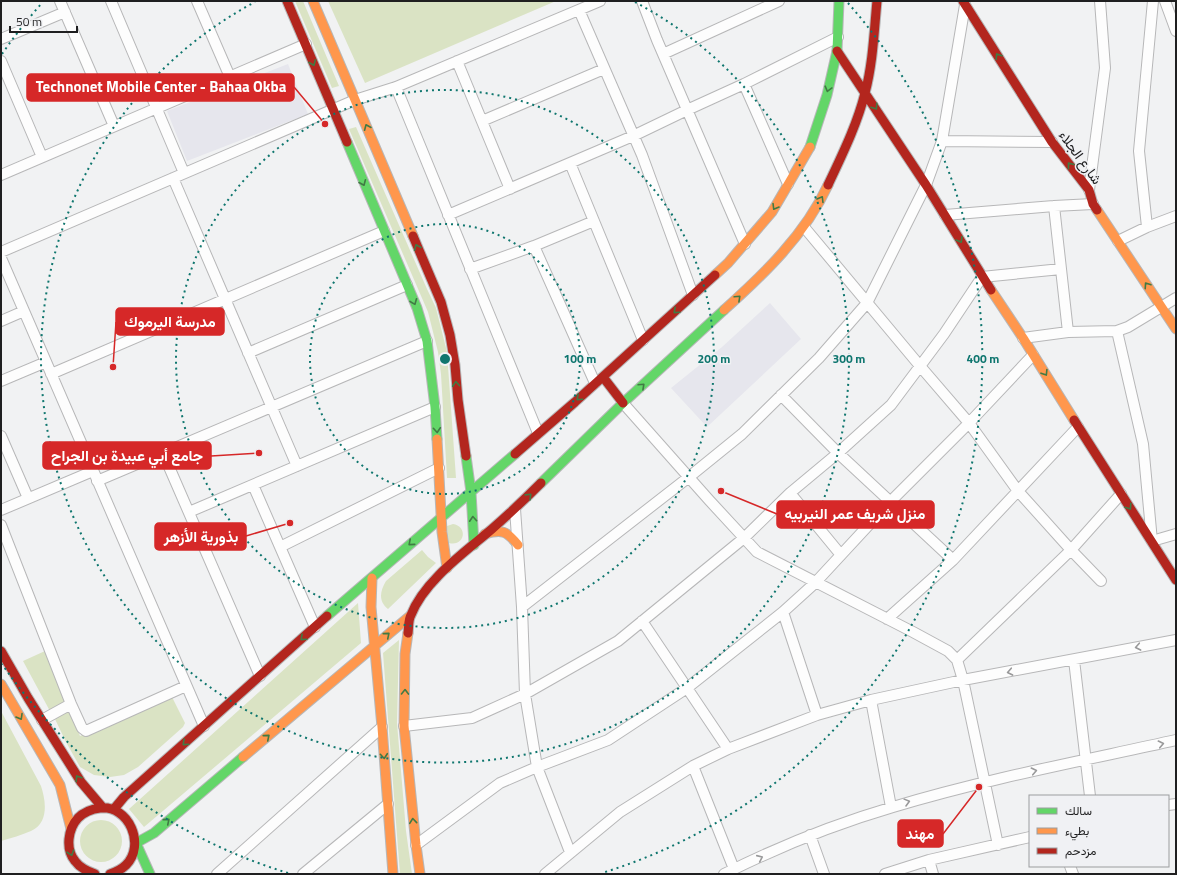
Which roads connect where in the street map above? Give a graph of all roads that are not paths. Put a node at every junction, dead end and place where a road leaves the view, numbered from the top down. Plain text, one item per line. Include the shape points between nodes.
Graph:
1 (60, 1) edge
2 (111, 1) edge
3 (197, 1) edge
4 (287, 1) edge
5 (313, 1) edge
6 (600, 1) edge
7 (642, 1) edge
8 (779, 1) edge
9 (838, 1) edge
10 (877, 1) edge
11 (1100, 1) edge
12 (1153, 1) edge
13 (1165, 1) edge
14 (964, 3) edge
15 (579, 10) junction
16 (65, 12) junction
17 (1176, 32) edge
18 (838, 37) junction
19 (1, 39) edge
20 (306, 44) junction
21 (837, 51) junction
22 (663, 54) junction
23 (1, 61) edge
24 (457, 62) junction
25 (604, 69) junction
26 (230, 77) junction
27 (744, 84) junction
28 (396, 87) junction
29 (865, 93) junction
30 (355, 100) junction
31 (157, 108) junction
32 (333, 110) junction
33 (687, 110) junction
34 (482, 121) junction
35 (114, 126) junction
36 (633, 136) junction
37 (942, 141) junction
38 (1052, 142) junction
39 (42, 157) junction
40 (570, 163) junction
41 (184, 173) junction
42 (1, 175) edge
43 (173, 178) junction
44 (788, 184) junction
45 (926, 185) junction
46 (510, 189) junction
47 (1089, 190) junction
48 (1093, 204) junction
49 (1054, 206) junction
50 (448, 215) junction
51 (946, 215) junction
52 (1176, 216) edge
53 (594, 221) junction
54 (804, 227) junction
55 (1147, 227) junction
56 (384, 232) junction
57 (1118, 241) junction
58 (745, 244) junction
59 (534, 246) junction
60 (1, 252) edge
61 (1, 258) edge
62 (470, 269) junction
63 (1061, 269) junction
64 (982, 277) junction
65 (407, 284) junction
66 (693, 295) junction
67 (1176, 298) edge
68 (225, 299) junction
69 (867, 303) junction
70 (1162, 306) junction
71 (24, 311) junction
72 (1, 321) edge
73 (1176, 329) edge
74 (1117, 331) junction
75 (1068, 332) junction
76 (1023, 338) junction
77 (643, 340) junction
78 (427, 341) junction
79 (248, 353) junction
80 (1033, 355) junction
81 (46, 362) junction
82 (920, 366) junction
83 (51, 374) junction
84 (599, 380) junction
85 (1, 381) edge
86 (782, 395) junction
87 (624, 403) junction
88 (435, 406) junction
89 (271, 407) junction
90 (969, 423) junction
91 (1078, 426) junction
92 (538, 433) junction
93 (1, 436) edge
94 (163, 453) junction
95 (838, 453) junction
96 (297, 466) junction
97 (439, 468) junction
98 (93, 471) junction
99 (689, 477) junction
100 (98, 481) junction
101 (253, 485) junction
102 (1018, 491) junction
103 (471, 492) junction
104 (790, 493) junction
105 (1120, 494) junction
106 (28, 498) junction
107 (890, 502) junction
108 (515, 509) junction
109 (1, 510) edge
110 (189, 512) junction
111 (441, 517) junction
112 (1, 525) edge
113 (1176, 534) edge
114 (484, 535) junction
115 (744, 538) junction
116 (1152, 541) junction
117 (474, 545) junction
118 (518, 545) junction
119 (280, 547) junction
120 (1071, 550) junction
121 (841, 555) junction
122 (953, 560) junction
123 (447, 568) junction
124 (372, 578) junction
125 (1176, 580) edge
126 (1101, 581) dead end
127 (815, 583) junction
128 (522, 607) junction
129 (783, 612) junction
130 (410, 616) junction
131 (887, 619) junction
132 (642, 621) junction
133 (315, 627) junction
134 (1176, 640) edge
135 (375, 646) junction
136 (1, 651) edge
137 (957, 660) junction
138 (1074, 660) junction
139 (260, 676) junction
140 (963, 680) junction
141 (1, 684) edge
142 (186, 686) junction
143 (687, 688) junction
144 (525, 694) junction
145 (871, 700) junction
146 (71, 704) junction
147 (817, 715) junction
148 (42, 720) junction
149 (204, 726) junction
150 (404, 726) junction
151 (382, 727) junction
152 (1176, 740) edge
153 (728, 749) junction
154 (1086, 760) junction
155 (693, 766) junction
156 (537, 767) junction
157 (984, 782) junction
158 (1090, 795) edge
159 (388, 804) junction
160 (891, 807) junction
161 (103, 808) junction
162 (114, 809) junction
163 (70, 829) junction
164 (810, 836) junction
165 (1029, 837) edge
166 (136, 843) junction
167 (416, 845) junction
168 (998, 845) junction
169 (570, 852) junction
170 (929, 860) junction
171 (734, 869) junction
172 (95, 874) edge
173 (110, 874) edge
174 (150, 874) edge
175 (217, 874) edge
176 (303, 874) edge
177 (393, 874) edge
178 (420, 874) edge
179 (545, 874) edge
180 (724, 874) edge
181 (824, 874) edge
182 (885, 874) edge
183 (933, 874) edge

1 - 16 street
2 - 31 street
3 - 26 street
4 - 20 main road
5 - 30 main road
6 - 15 street
7 - 22 street
8 - 22 street
9 - 18 main road
10 - 29 main road via 873,49
11 - 47 street via 1105,68
12 - 55 street via 1139,150
13 - 17 street
14 - 37 street
38 -> 14 main road, شارع الجلاء
15 - 24 street
15 - 25 street
16 - 19 street
16 - 35 street
18 - 21 main road
18 - 27 street
20 - 26 street
20 -> 32 main road
21 - 29 main road
21 -> 44 main road via 827,95 810,147
22 - 33 street
23 - 39 street
24 - 28 street
24 - 34 street
25 - 34 street
25 - 36 street
26 - 31 street
27 - 33 street
27 - 44 street
28 - 30 street
28 - 50 street
29 -> 45 main road
54 -> 29 main road via 826,190 849,140
30 - 32 street
103 -> 30 main road via 455,365 441,302
31 - 35 street
31 - 41 street
32 - 41 street
32 -> 56 main road
33 - 36 street
33 - 58 street
34 - 46 street
35 - 39 street
36 - 40 street
36 - 66 street
37 - 38 street
37 - 45 street
47 -> 38 main road, شارع الجلاء
39 - 42 street
40 - 46 street
40 - 53 street
41 - 43 street
43 - 60 street
43 - 68 street
44 -> 58 main road via 772,212
45 - 51 main road
45 - 69 street
46 - 50 street
47 - 48 main road, شارع الجلاء
48 - 49 street
48 - 57 main road, شارع الجلاء
49 - 51 street
49 - 63 street
50 - 62 street
51 -> 64 main road
52 - 55 street
53 - 59 street
53 - 77 street
54 - 69 street
87 -> 54 main road via 760,278
55 - 57 street
56 - 65 main road
56 - 68 street
70 -> 57 main road, شارع الجلاء
58 - 66 main road
59 - 62 street
59 - 84 street
61 - 71 street
62 - 92 street
63 - 64 street
63 - 75 street
64 - 76 main road
64 - 82 street
65 -> 78 main road
65 - 79 street
66 -> 77 main road
67 - 70 street
68 - 79 street
68 - 83 street
69 - 82 street
69 - 86 street via 819,358
70 - 73 main road, شارع الجلاء
70 - 74 street
71 - 72 street
71 - 81 street
74 - 75 street
74 - 116 street via 1143,444
75 - 76 street
76 - 80 main road
77 - 84 main road
78 - 88 main road
78 - 89 street
79 - 89 street
80 - 90 street
80 -> 91 main road
81 - 83 street
81 - 85 street
82 - 90 street
82 - 95 street via 891,405
83 - 98 street
84 - 87 main road
84 -> 92 main road
86 - 95 street
86 - 99 street via 742,434
87 - 99 street
108 -> 87 main road
88 - 96 street
88 -> 97 main road
89 - 94 street
89 - 96 street
90 - 102 street
90 - 107 street
91 - 102 street
91 - 105 main road
92 - 103 main road
93 - 106 street
94 - 100 street
94 - 110 street
95 - 104 street
95 - 107 street
96 - 101 street
97 - 111 main road
97 - 119 street
98 - 100 street
98 - 106 street
99 - 115 street
99 - 128 street
100 - 142 street
101 - 110 street
101 - 119 street
102 - 120 street
102 - 122 street
103 - 111 main road
117 -> 103 main road
104 - 115 street
104 - 121 street
105 -> 116 main road
105 - 120 street
106 - 109 street
107 - 121 street
107 - 122 street
108 - 114 main road
108 - 118 street
110 - 139 street
111 - 123 main road
111 -> 124 main road
112 - 146 street
113 - 116 street
114 - 117 main road
114 - 118 main road via 496,531 506,532
115 - 127 street via 757,552
115 - 132 street
116 - 125 main road
117 - 123 main road
118 - 128 street
119 - 133 street
120 - 126 street
120 - 137 street
121 - 127 street
122 - 131 street
123 - 130 main road via 419,599
124 - 133 main road
124 - 135 main road via 371,607
127 - 129 street
127 - 131 street
128 - 144 street
129 - 143 street
129 - 147 street
135 -> 130 main road
150 -> 130 main road via 405,654
131 - 137 street via 948,651
132 - 143 street
132 - 144 street via 618,641
133 -> 139 main road
134 -> 138 street
135 - 151 main road
166 -> 135 main road via 154,833
136 - 148 main road
137 - 140 street
138 -> 140 street
138 - 154 street
139 - 149 main road
140 - 145 street
140 - 157 street
141 -> 163 main road via 60,785
142 - 146 street via 86,731 82,728
142 - 149 street
143 - 153 street
143 - 156 street via 608,740
144 - 150 street via 472,718
144 - 156 street
145 - 147 street
145 - 160 street
146 - 148 street
147 - 153 street
161 -> 148 main road via 81,782
149 -> 162 main road via 124,797
167 -> 150 main road
151 -> 159 main road
151 - 175 street
154 -> 152 street
153 - 155 street
157 -> 154 street
154 - 158 street
155 - 169 street via 620,812
155 - 171 street
156 - 167 street via 500,783
156 - 169 street
160 -> 157 street
157 - 168 street
159 - 176 street
159 - 177 main road
160 - 164 street
161 - 162 main road
161 - 163 main road via 83,813
162 - 166 main road via 130,823
163 -> 172 main road via 69,850 73,859 80,867
171 -> 164 street
164 - 181 street
165 - 168 street
166 - 173 main road via 128,863
166 - 174 main road
167 - 178 main road
168 - 170 street
169 - 179 street
170 - 182 street
170 - 183 street
171 - 180 street

